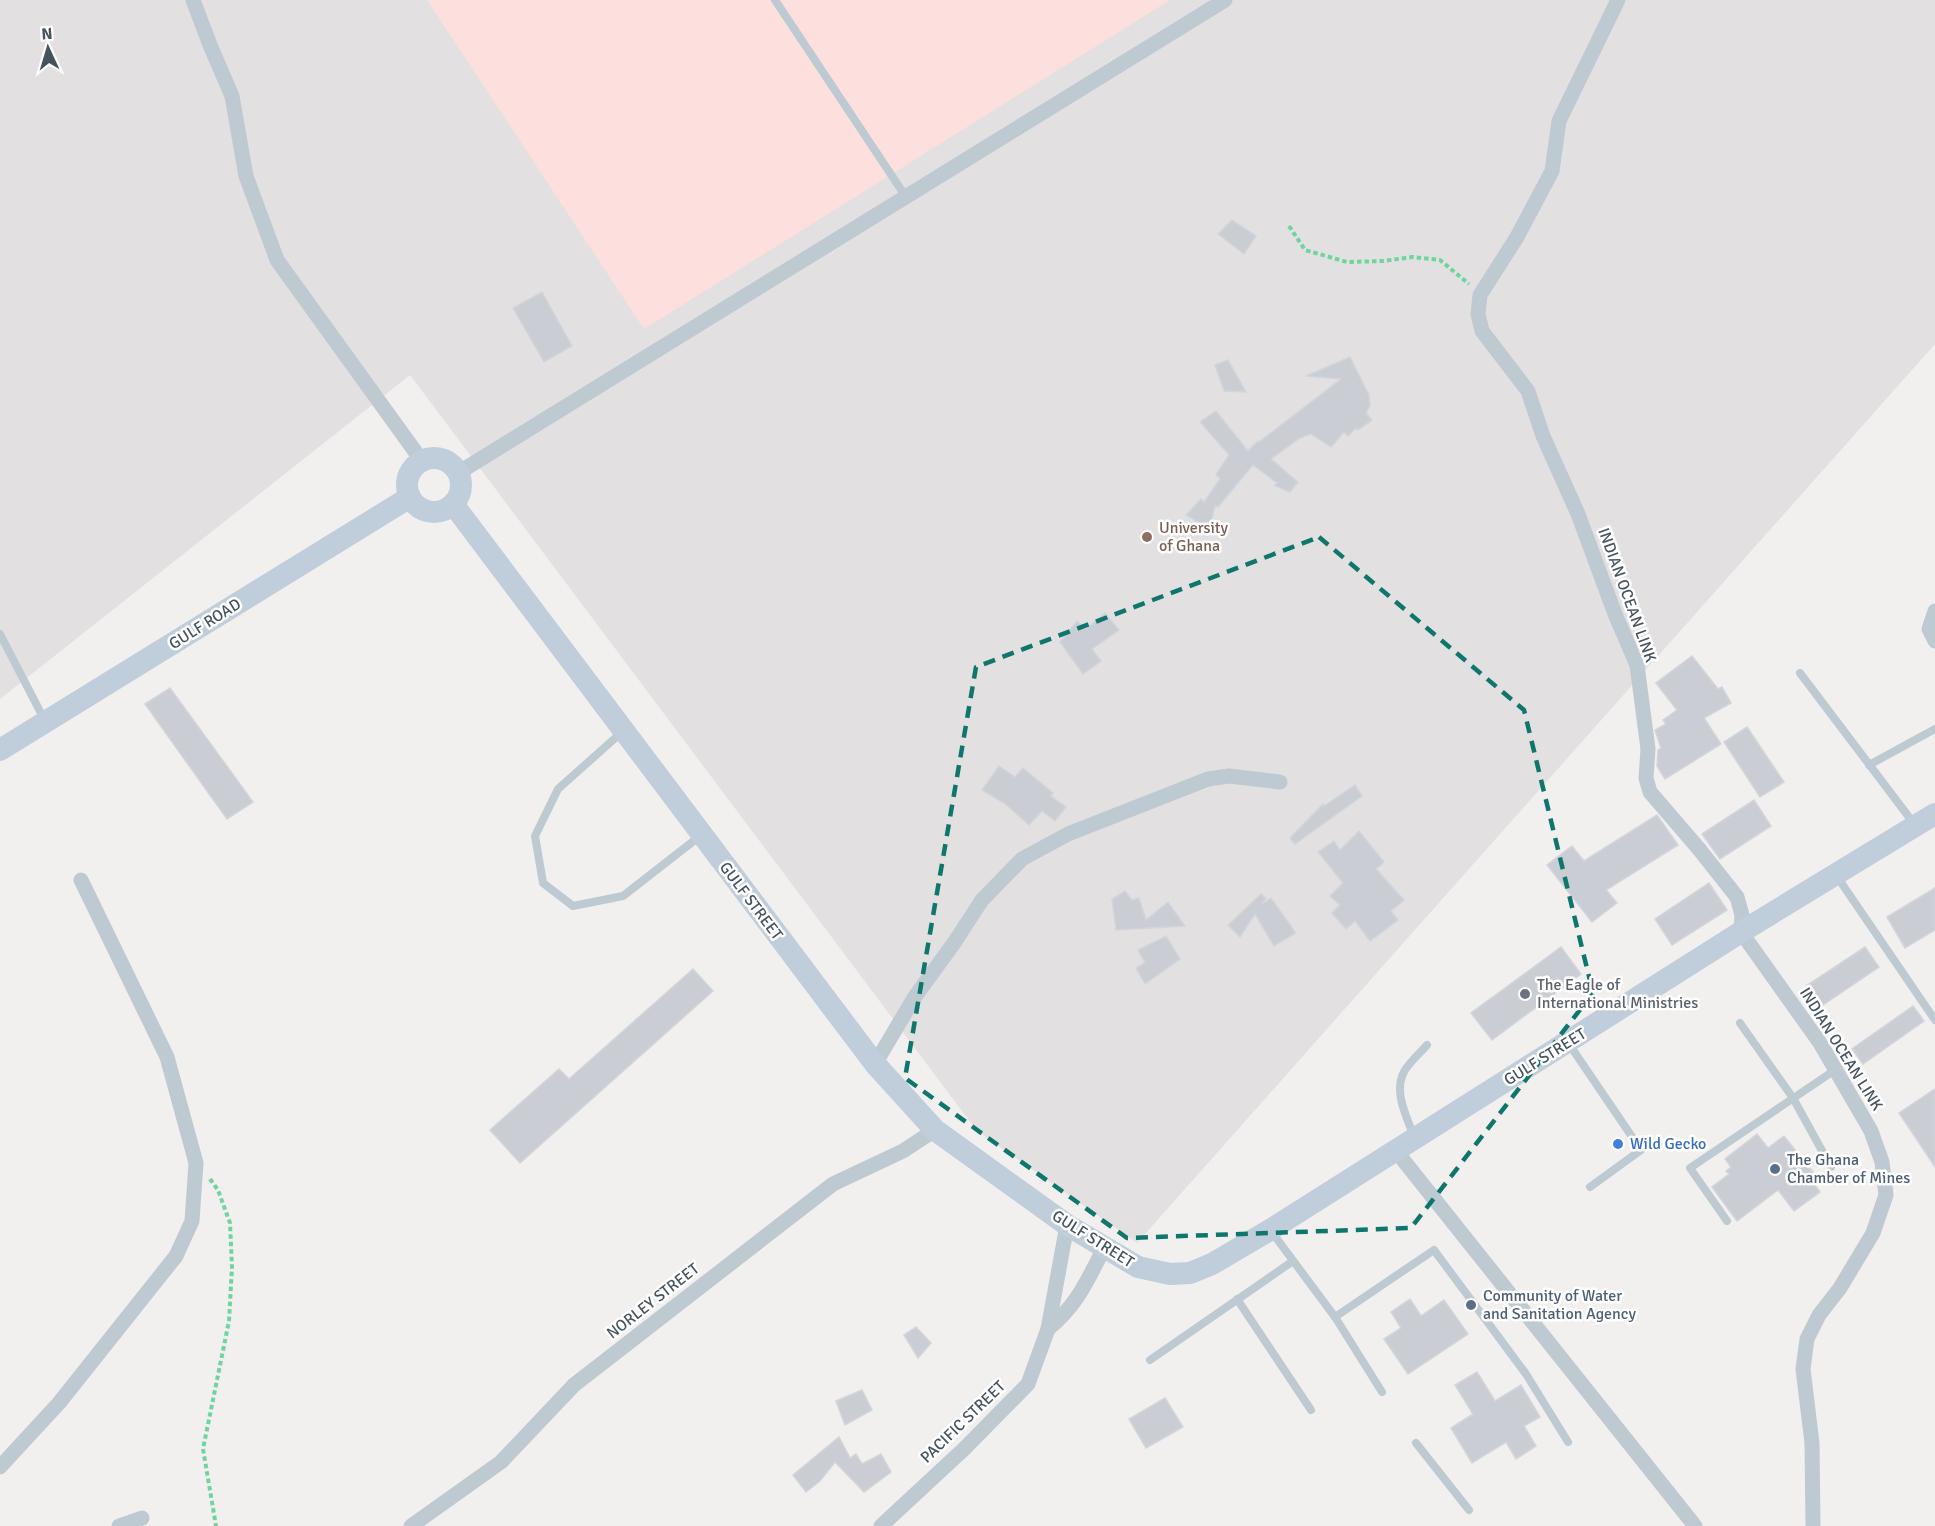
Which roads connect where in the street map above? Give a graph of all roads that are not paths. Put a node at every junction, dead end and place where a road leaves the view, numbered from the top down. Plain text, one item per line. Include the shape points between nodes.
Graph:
1 (193, 0) edge
2 (775, 0) edge
3 (1225, 0) edge
4 (1618, 0) edge
5 (906, 197) junction
6 (422, 461) junction
7 (458, 473) junction
8 (410, 497) junction
9 (453, 504) junction
10 (1935, 611) edge
11 (0, 634) edge
12 (1935, 641) edge
13 (1800, 673) dead end
14 (45, 723) junction
15 (1935, 729) edge
16 (624, 731) junction
17 (0, 750) edge
18 (1869, 765) junction
19 (1280, 782) dead end
20 (1935, 814) edge
21 (1915, 825) junction
22 (702, 835) junction
23 (1835, 874) junction
24 (81, 880) dead end
25 (1741, 932) junction
26 (1935, 1020) edge
27 (1740, 1023) dead end
28 (1568, 1042) junction
29 (1427, 1045) dead end
30 (874, 1064) junction
31 (1835, 1070) junction
32 (1793, 1098) junction
33 (935, 1130) junction
34 (1415, 1139) junction
35 (1396, 1151) junction
36 (1831, 1167) dead end
37 (1590, 1187) dead end
38 (1727, 1221) dead end
39 (1067, 1225) junction
40 (1270, 1230) junction
41 (1104, 1248) junction
42 (1293, 1261) junction
43 (1237, 1299) junction
44 (1335, 1317) junction
45 (1048, 1329) junction
46 (1150, 1359) dead end
47 (1382, 1392) dead end
48 (1311, 1410) dead end
49 (1568, 1442) dead end
50 (1416, 1443) dead end
51 (0, 1467) edge
52 (1469, 1510) dead end
53 (142, 1518) dead end
54 (119, 1526) edge
55 (411, 1526) edge
56 (881, 1526) edge
57 (1695, 1526) edge
58 (1813, 1526) edge

1 - 6 street via 232,96 246,176 277,260
2 - 5 lane
3 - 5 street
4 - 25 street, INDIAN OCEAN LINK via 1559,121 1552,171 1480,295 1478,314 1482,331 1528,391 1636,664 1650,792 1737,897
5 - 7 street
6 - 7 street via 447,461
6 - 8 street via 410,473
7 - 9 street via 461,489
8 - 9 street via 430,512
8 - 14 street, GULF ROAD
9 - 16 street, GULF STREET
10 - 12 street via 1929,629
11 - 14 lane
13 - 18 lane
14 - 17 street, GULF ROAD
15 - 18 lane
16 - 22 street, GULF STREET
16 - 22 lane via 558,789 535,836 543,883 573,906 623,896
18 - 21 lane
19 - 30 street via 1229,776 1208,779 1068,834 1022,860 982,900
20 - 21 street, GULF STREET
21 - 23 street, GULF STREET
22 - 30 street, GULF STREET
23 - 25 street, GULF STREET
23 - 26 lane
24 - 51 street via 166,1058 196,1163 192,1221 176,1256 60,1403
25 - 28 street, GULF STREET
25 - 31 street, INDIAN OCEAN LINK
27 - 32 lane
28 - 34 street, GULF STREET
28 - 37 lane via 1641,1150
29 - 34 lane via 1401,1079 1404,1110
30 - 33 street, GULF STREET
31 - 32 lane
31 - 58 street, INDIAN OCEAN LINK via 1870,1131 1882,1162 1886,1195 1873,1233 1807,1339 1803,1369 1812,1443
32 - 36 lane
32 - 38 lane via 1690,1168
33 - 39 street, GULF STREET
33 - 55 street, NORLEY STREET via 903,1151 833,1184 574,1385 501,1462
34 - 35 street, GULF STREET
35 - 40 street, GULF STREET
35 - 57 street
39 - 41 street, GULF STREET
39 - 45 street, PACIFIC STREET
40 - 41 street, GULF STREET via 1190,1273 1170,1274 1138,1267
40 - 42 lane
41 - 45 street, PACIFIC STREET via 1078,1298
42 - 43 lane
42 - 44 lane
43 - 46 lane
43 - 48 lane
44 - 47 lane
44 - 49 lane via 1434,1250 1526,1374
45 - 56 street, PACIFIC STREET via 1028,1384
50 - 52 lane
53 - 54 street

